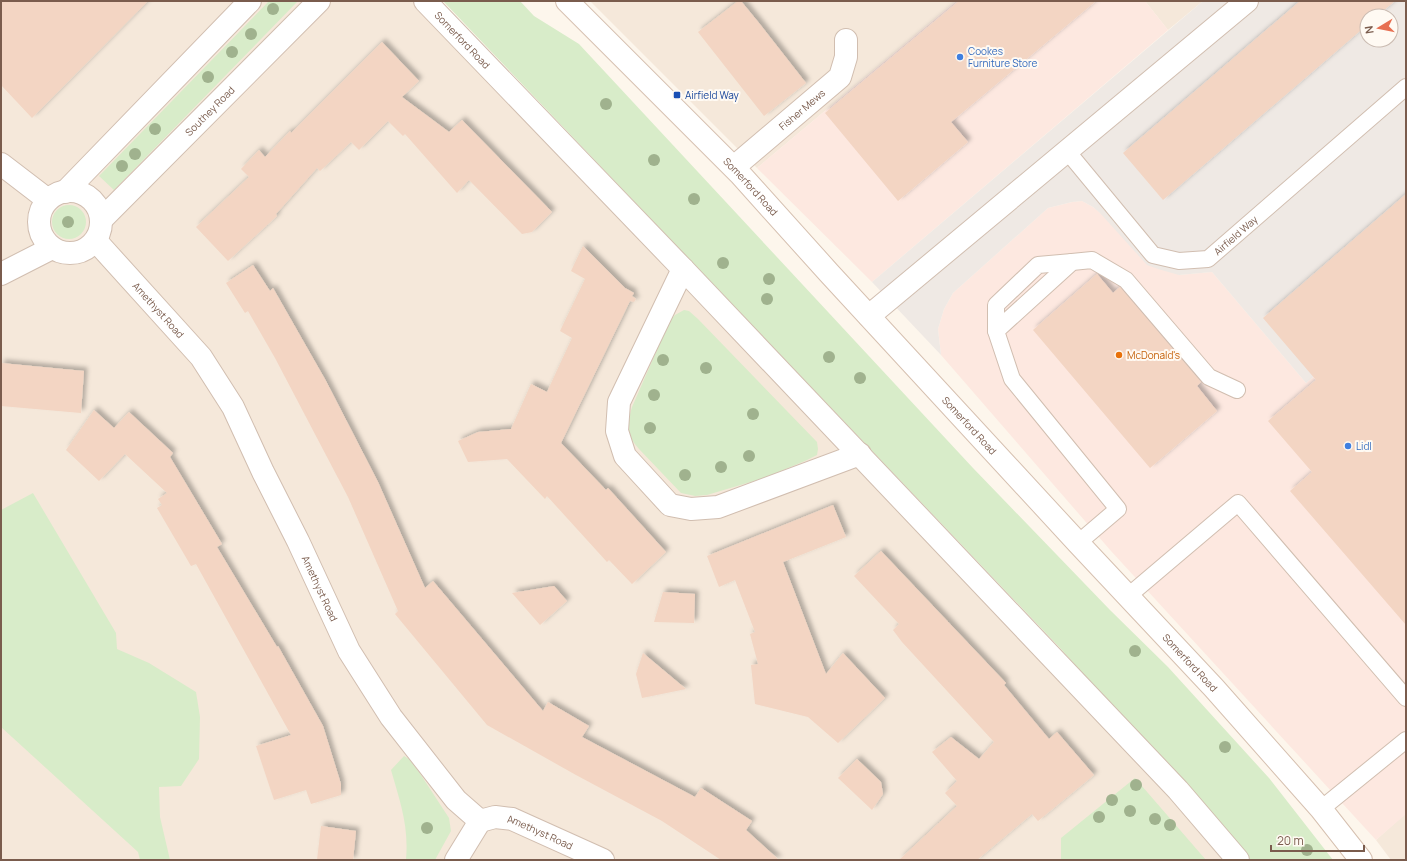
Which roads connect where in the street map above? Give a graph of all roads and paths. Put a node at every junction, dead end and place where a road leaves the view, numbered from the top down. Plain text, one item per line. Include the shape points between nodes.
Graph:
1 (250, 1) edge
2 (319, 1) edge
3 (424, 1) edge
4 (567, 1) edge
5 (1247, 1) edge
6 (846, 40) dead end
7 (1406, 87) edge
8 (1067, 151) junction
9 (1, 164) edge
10 (734, 167) junction
11 (57, 196) junction
12 (98, 230) junction
13 (52, 248) junction
14 (683, 269) junction
15 (1, 274) edge
16 (869, 316) junction
17 (1236, 390) dead end
18 (860, 454) junction
19 (1078, 543) junction
20 (1127, 597) junction
21 (1406, 698) edge
22 (1406, 740) edge
23 (1322, 809) junction
24 (480, 821) junction
25 (456, 860) edge
26 (603, 860) edge
27 (1238, 860) edge
28 (1361, 860) edge

1 - 11 street
2 - 12 street, Southey Road
3 - 14 street, Somerford Road
4 - 10 street, Somerford Road
5 - 8 street
6 - 10 street, Fisher Mews via 846,57 840,77
7 - 8 lane, Airfield Way via 1208,259 1179,261 1152,255
8 - 16 street
9 - 11 street
10 - 16 street, Somerford Road
11 - 12 street via 77,192 87,196 95,203
11 - 13 street via 42,208 39,219 44,240
12 - 13 street via 88,248 78,253 67,253
12 - 24 street, Amethyst Road via 201,357 233,407 349,651 391,717 456,800
13 - 15 street
14 - 18 street, Somerford Road
14 - 18 street via 619,402 616,431 624,456 670,505 691,510 718,507
16 - 19 street, Somerford Road
17 - 19 lane via 1209,377 1126,280 1092,260 1038,265 996,305 996,331 1012,379 1118,509
18 - 27 street, Somerford Road via 1178,790
19 - 20 street, Somerford Road
20 - 21 lane via 1238,503
20 - 23 street, Somerford Road via 1214,688
22 - 23 lane
23 - 28 street, Somerford Road
24 - 25 street
24 - 26 street, Amethyst Road via 495,817 512,819

